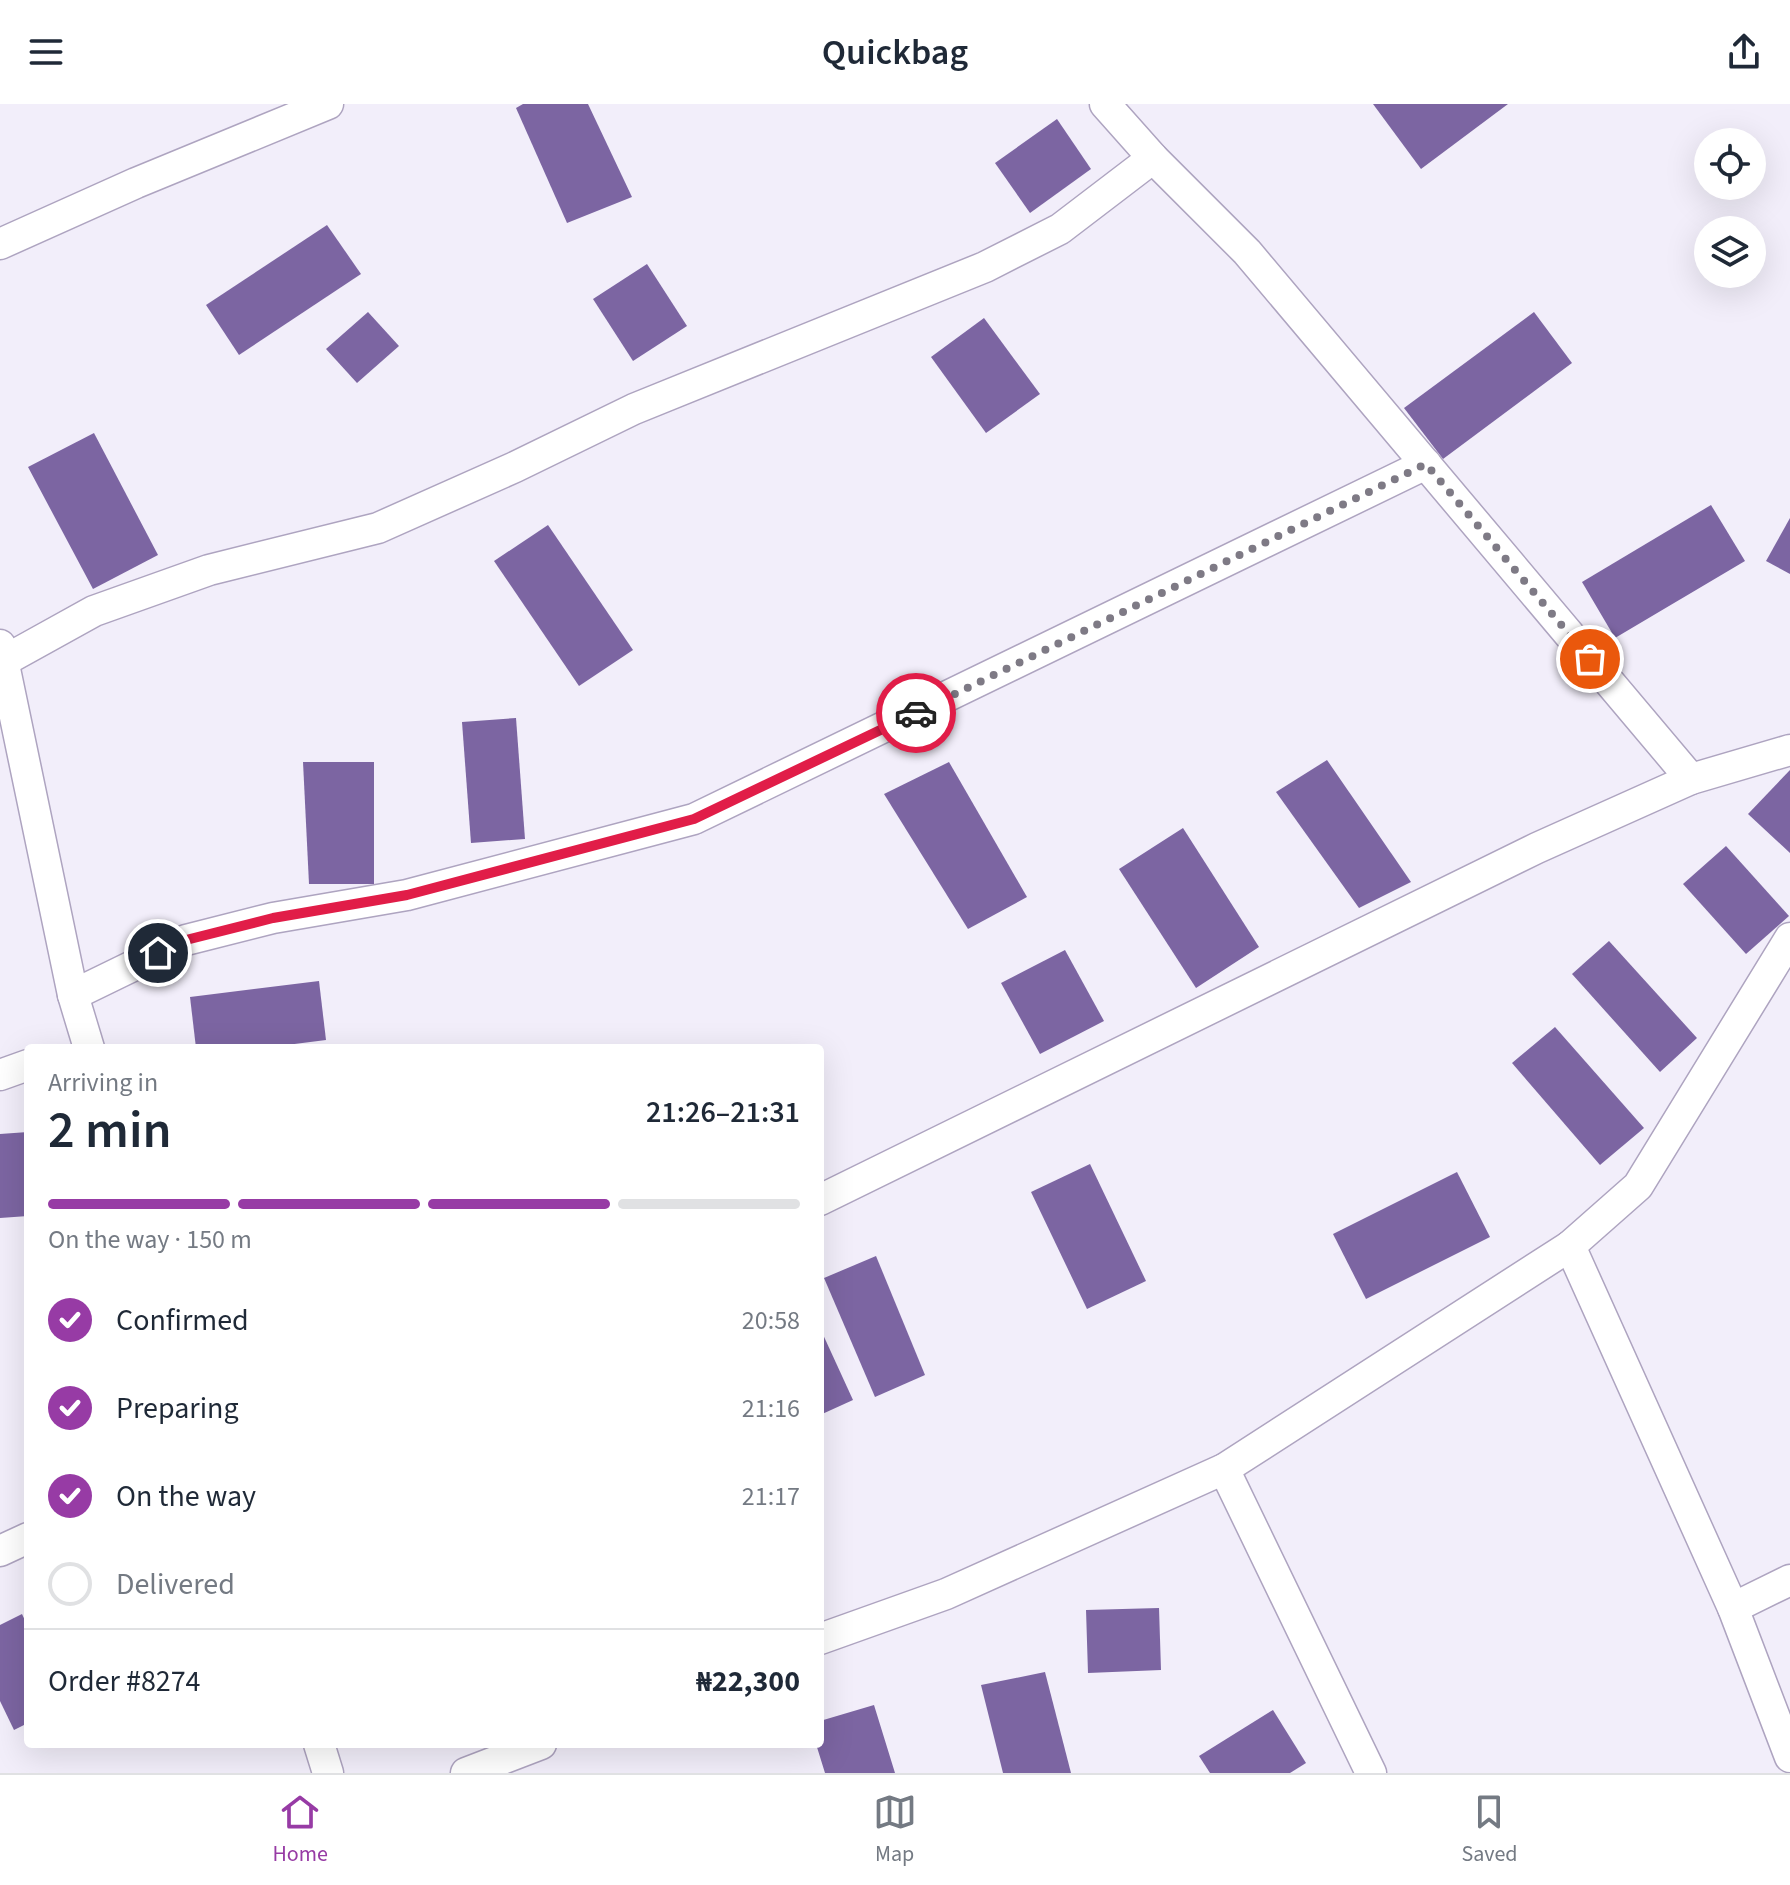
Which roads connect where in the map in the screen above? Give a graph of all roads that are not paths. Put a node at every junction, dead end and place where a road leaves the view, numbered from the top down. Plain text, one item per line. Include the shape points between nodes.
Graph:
1 (328, 104) edge
2 (1118, 108) edge
3 (1153, 158) junction
4 (0, 244) edge
5 (1426, 464) junction
6 (1, 657) edge
7 (1790, 750) edge
8 (1691, 779) junction
9 (1790, 938) edge
10 (73, 995) junction
11 (88, 1044) edge
12 (24, 1066) edge
13 (0, 1075) edge
14 (824, 1198) edge
15 (1570, 1246) junction
16 (1224, 1469) junction
17 (24, 1540) edge
18 (0, 1551) edge
19 (1790, 1580) edge
20 (1733, 1608) junction
21 (824, 1638) edge
22 (320, 1748) edge
23 (531, 1748) edge
24 (1790, 1757) edge
25 (328, 1773) edge
26 (466, 1773) edge
27 (1371, 1773) edge

1 - 4 street
2 - 3 street
3 - 5 street via 1247,252
3 - 6 street via 1060,229 985,267 634,409 378,528 209,570 94,611
5 - 8 street
5 - 10 street via 694,819 407,895 273,918 186,940
6 - 10 street
7 - 8 street
8 - 14 street via 1305,960
9 - 15 street via 1638,1186
10 - 11 street
12 - 13 street
15 - 16 street
15 - 20 street
16 - 21 street via 946,1594
16 - 27 street
17 - 18 street
19 - 20 street
20 - 24 street
22 - 25 street
23 - 26 street

